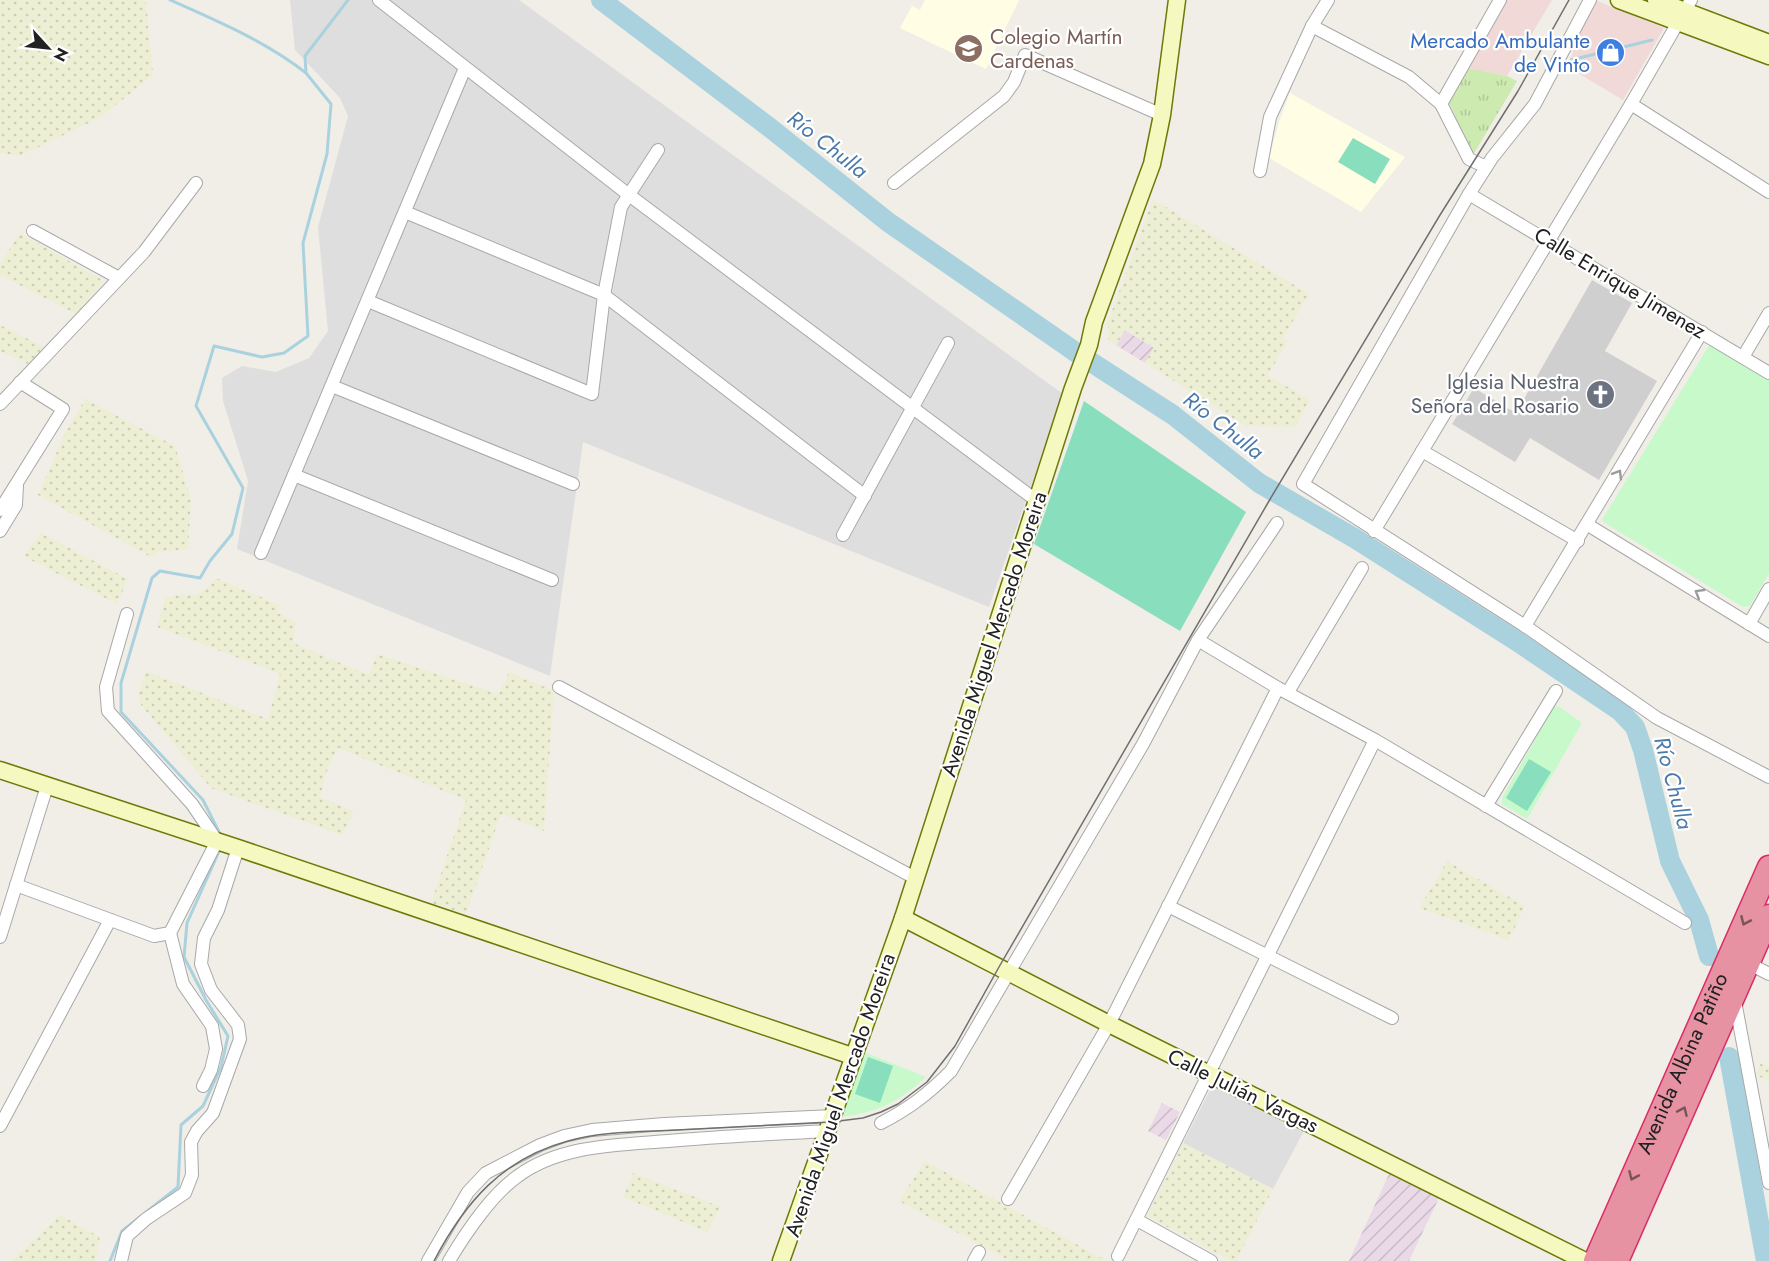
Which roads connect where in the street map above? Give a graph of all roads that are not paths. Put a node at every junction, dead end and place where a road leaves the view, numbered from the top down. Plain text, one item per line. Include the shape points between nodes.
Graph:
1 (379, 0) edge
2 (1177, 0) edge
3 (1328, 0) edge
4 (1500, 0) edge
5 (1590, 0) edge
6 (1619, 0) edge
7 (1656, 0) edge
8 (1685, 11) edge
9 (1312, 26) junction
10 (1769, 43) edge
11 (1769, 56) edge
12 (465, 68) junction
13 (1441, 104) junction
14 (1631, 104) junction
15 (1162, 115) junction
16 (658, 150) dead end
17 (1486, 167) junction
18 (1260, 171) dead end
19 (196, 183) dead end
20 (894, 183) dead end
21 (1769, 192) edge
22 (1469, 194) junction
23 (629, 195) junction
24 (405, 212) junction
25 (33, 231) dead end
26 (1549, 240) junction
27 (119, 279) junction
28 (604, 295) junction
29 (368, 300) junction
30 (1769, 313) edge
31 (1702, 333) junction
32 (948, 343) dead end
33 (1743, 357) junction
34 (1769, 373) edge
35 (20, 382) junction
36 (332, 386) junction
37 (0, 404) edge
38 (913, 408) junction
39 (1422, 451) junction
40 (294, 475) junction
41 (17, 484) junction
42 (573, 484) dead end
43 (865, 496) junction
44 (1037, 501) junction
45 (0, 510) edge
46 (1277, 523) dead end
47 (1588, 525) junction
48 (0, 531) edge
49 (1374, 531) junction
50 (843, 535) dead end
51 (1578, 541) junction
52 (261, 553) dead end
53 (1362, 568) dead end
54 (552, 580) dead end
55 (1769, 589) edge
56 (127, 614) dead end
57 (1749, 624) junction
58 (1526, 626) junction
59 (1769, 636) edge
60 (1198, 640) junction
61 (559, 687) dead end
62 (1283, 690) junction
63 (1556, 691) dead end
64 (1375, 740) junction
65 (0, 770) edge
66 (1769, 777) edge
67 (47, 786) junction
68 (1486, 806) junction
69 (224, 844) junction
70 (1769, 867) edge
71 (915, 878) junction
72 (16, 885) junction
73 (1168, 906) junction
74 (1769, 916) edge
75 (903, 918) junction
76 (110, 920) junction
77 (1685, 922) dead end
78 (1, 931) edge
79 (170, 933) junction
80 (1268, 954) junction
81 (1748, 963) junction
82 (1008, 972) junction
83 (1769, 974) edge
84 (1734, 996) junction
85 (1392, 1018) dead end
86 (1108, 1024) junction
87 (852, 1056) junction
88 (1210, 1074) junction
89 (203, 1086) dead end
90 (881, 1123) dead end
91 (830, 1124) junction
92 (0, 1126) edge
93 (1769, 1183) edge
94 (1008, 1199) dead end
95 (1137, 1220) junction
96 (1118, 1256) dead end
97 (121, 1261) edge
98 (428, 1261) edge
99 (449, 1261) edge
100 (781, 1261) edge
101 (1211, 1261) edge
102 (1585, 1261) edge
103 (1595, 1261) edge
104 (1617, 1261) edge

1 - 12 street
2 - 15 main road, Avenida Miguel Mercado Moreira
3 - 9 street
4 - 13 street
5 - 17 street via 1535,104
6 - 8 main road
7 - 8 main road
8 - 10 main road
8 - 11 main road
8 - 14 street
9 - 13 street via 1409,77
9 - 18 street via 1270,117
12 - 23 street
12 - 24 street
13 - 17 street via 1469,159
14 - 21 street
14 - 26 street
15 - 20 street via 1025,55 1004,96
15 - 44 main road, Avenida Miguel Mercado Moreira via 1152,164 1094,322
16 - 23 street
17 - 22 street
19 - 27 street
22 - 26 street, Calle Enrique Jimenez
22 - 49 street via 1303,484
23 - 28 street via 621,207
23 - 38 street
24 - 28 street
24 - 29 street
25 - 27 street
26 - 31 street, Calle Enrique Jimenez
26 - 39 street
27 - 35 street
28 - 29 street via 592,394
28 - 43 street
29 - 36 street
30 - 33 street
31 - 33 street, Calle Enrique Jimenez
47 -> 31 street
32 - 38 street
33 - 34 street, Calle Enrique Jimenez
35 - 37 street
35 - 41 street via 63,409
36 - 40 street
36 - 42 street
38 - 43 street
38 - 44 street
39 - 49 street
39 - 51 street
40 - 52 street
40 - 54 street
41 - 45 street
41 - 48 street via 16,505
43 - 50 street
44 - 71 main road, Avenida Miguel Mercado Moreira
46 - 60 street
47 - 51 street
57 -> 47 street
49 - 58 street
51 - 58 street
53 - 62 street
55 - 57 street
56 - 69 street via 106,687 108,711
57 - 59 street
58 - 66 street via 1657,718
60 - 62 street
60 - 82 street via 1143,744
61 - 71 street
62 - 64 street
62 - 73 street via 1213,814
63 - 68 street
64 - 68 street
64 - 80 street
65 - 67 main road
67 - 69 main road
67 - 72 street
68 - 77 street
69 - 79 street
69 - 87 main road
69 - 97 street via 218,910 204,938 201,964 210,990 238,1025 240,1039 213,1113 191,1142 192,1175 185,1193 127,1236
70 -> 103 highway, Avenida Albina Patiño
71 - 75 main road, Avenida Miguel Mercado Moreira
72 - 76 street
72 - 78 street
73 - 80 street
73 - 86 street
74 - 81 highway, Avenida Albina Patiño
75 - 82 main road, Calle Julián Vargas
75 - 87 main road, Avenida Miguel Mercado Moreira
76 - 79 street via 154,936
76 - 92 street
79 - 89 street via 183,984 212,1026 216,1048
80 - 85 street
80 - 88 street
81 - 83 street
81 - 84 highway, Avenida Albina Patiño
82 - 86 main road, Calle Julián Vargas
82 - 90 street via 951,1071 907,1110
84 - 93 street
104 -> 84 highway, Avenida Albina Patiño
86 - 88 main road, Calle Julián Vargas
86 - 94 street
87 - 91 main road, Avenida Miguel Mercado Moreira
88 - 95 street
88 - 102 main road, Calle Julián Vargas
91 - 98 street via 664,1124 592,1130 540,1144 486,1173 468,1192
91 - 99 street via 573,1151 518,1176 462,1238
91 - 100 main road, Avenida Miguel Mercado Moreira
95 - 96 street
95 - 101 street

